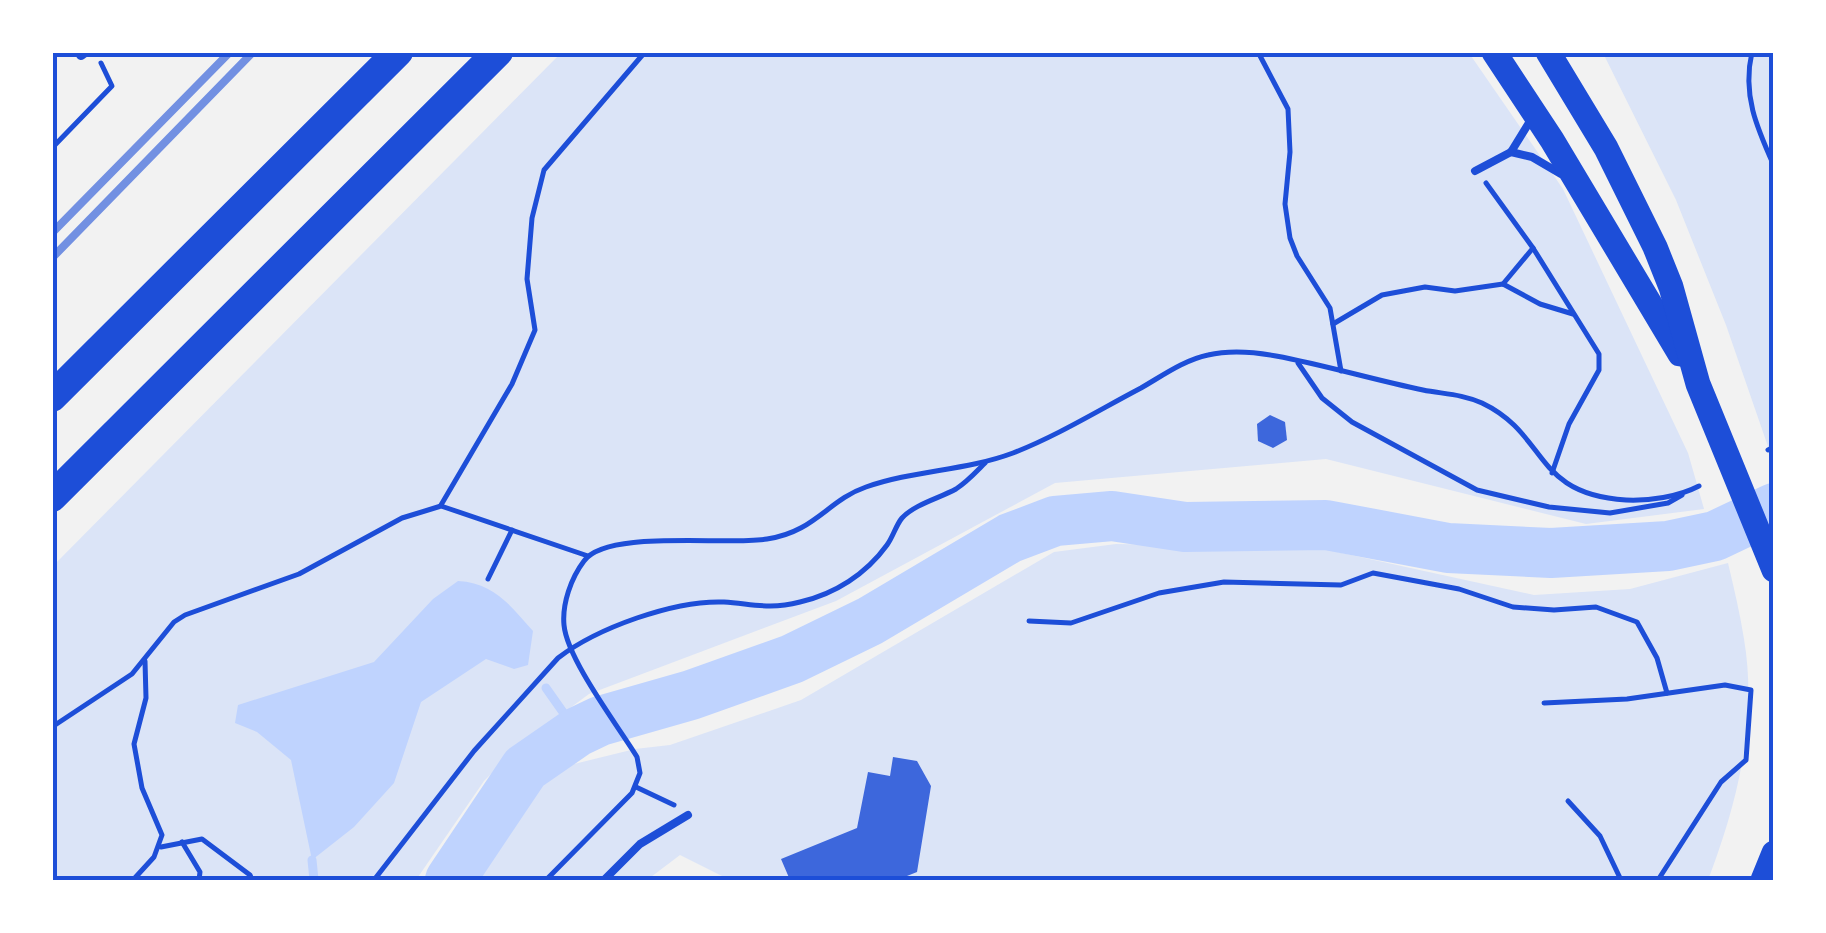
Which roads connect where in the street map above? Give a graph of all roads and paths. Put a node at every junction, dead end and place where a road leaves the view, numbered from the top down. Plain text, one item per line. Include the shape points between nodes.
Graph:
1 (398, 52) edge
2 (498, 52) edge
3 (645, 52) edge
4 (1258, 52) edge
5 (1494, 52) edge
6 (1548, 52) edge
7 (1752, 52) edge
8 (102, 64) dead end
9 (1535, 114) junction
10 (52, 148) edge
11 (1511, 152) junction
12 (1774, 166) edge
13 (1475, 171) dead end
14 (1577, 182) junction
15 (1486, 183) dead end
16 (1533, 248) junction
17 (1504, 284) junction
18 (1573, 314) junction
19 (1333, 324) junction
20 (1297, 361) junction
21 (1341, 371) junction
22 (1698, 384) junction
23 (52, 397) edge
24 (986, 462) junction
25 (1552, 473) junction
26 (1699, 486) dead end
27 (1689, 491) junction
28 (52, 497) edge
29 (440, 506) junction
30 (512, 530) junction
31 (588, 556) junction
32 (1770, 560) edge
33 (488, 579) dead end
34 (1029, 621) dead end
35 (571, 648) junction
36 (145, 658) junction
37 (1667, 693) junction
38 (1544, 703) dead end
39 (52, 727) edge
40 (636, 787) junction
41 (1568, 802) dead end
42 (688, 815) joint
43 (182, 842) junction
44 (160, 847) junction
45 (1774, 853) edge
46 (133, 880) edge
47 (199, 880) edge
48 (252, 880) edge
49 (374, 880) edge
50 (546, 880) edge
51 (604, 880) edge
52 (1621, 880) edge
53 (1658, 880) edge
54 (1763, 880) edge

1 - 23 highway
2 - 28 highway
3 - 29 path via 544,170 527,280 536,330
4 - 19 path via 1288,109 1290,238
5 - 9 main road
6 - 22 main road via 1656,247
7 - 12 path via 1749,104
8 - 10 path via 112,86
9 - 11 lane
9 - 14 main road
11 - 13 lane
11 - 14 lane
14 - 22 main road
15 - 16 path
16 - 17 path
16 - 18 path
17 - 18 path
17 - 19 path via 1401,289
18 - 25 path via 1600,363
19 - 21 path
20 - 21 path
20 - 24 path via 1236,352 1195,359
20 - 27 path via 1322,398 1352,422 1477,490 1610,514 1668,503
21 - 25 path via 1480,402 1518,430
22 - 32 main road
24 - 31 path via 864,487 779,538 627,543
24 - 35 path via 961,486 901,518 872,565 827,593 762,608 683,605
25 - 27 path via 1600,498
26 - 27 path
29 - 30 path
29 - 36 path via 402,518 299,574 184,615
30 - 31 path
30 - 33 path
31 - 35 path via 566,605
34 - 37 path via 1071,623 1159,593 1224,582 1341,586 1373,572 1513,607 1596,606 1637,622
35 - 40 path via 637,757
35 - 49 path via 474,751
36 - 39 path via 120,683
36 - 44 path via 146,698 134,744
37 - 38 path
37 - 53 path via 1751,690 1750,733 1746,760 1721,782
40 - 42 path
40 - 50 path
41 - 52 path via 1600,836
42 - 51 lane via 640,844
43 - 44 path
43 - 47 path
43 - 48 path via 202,838
44 - 46 path
45 - 54 main road

